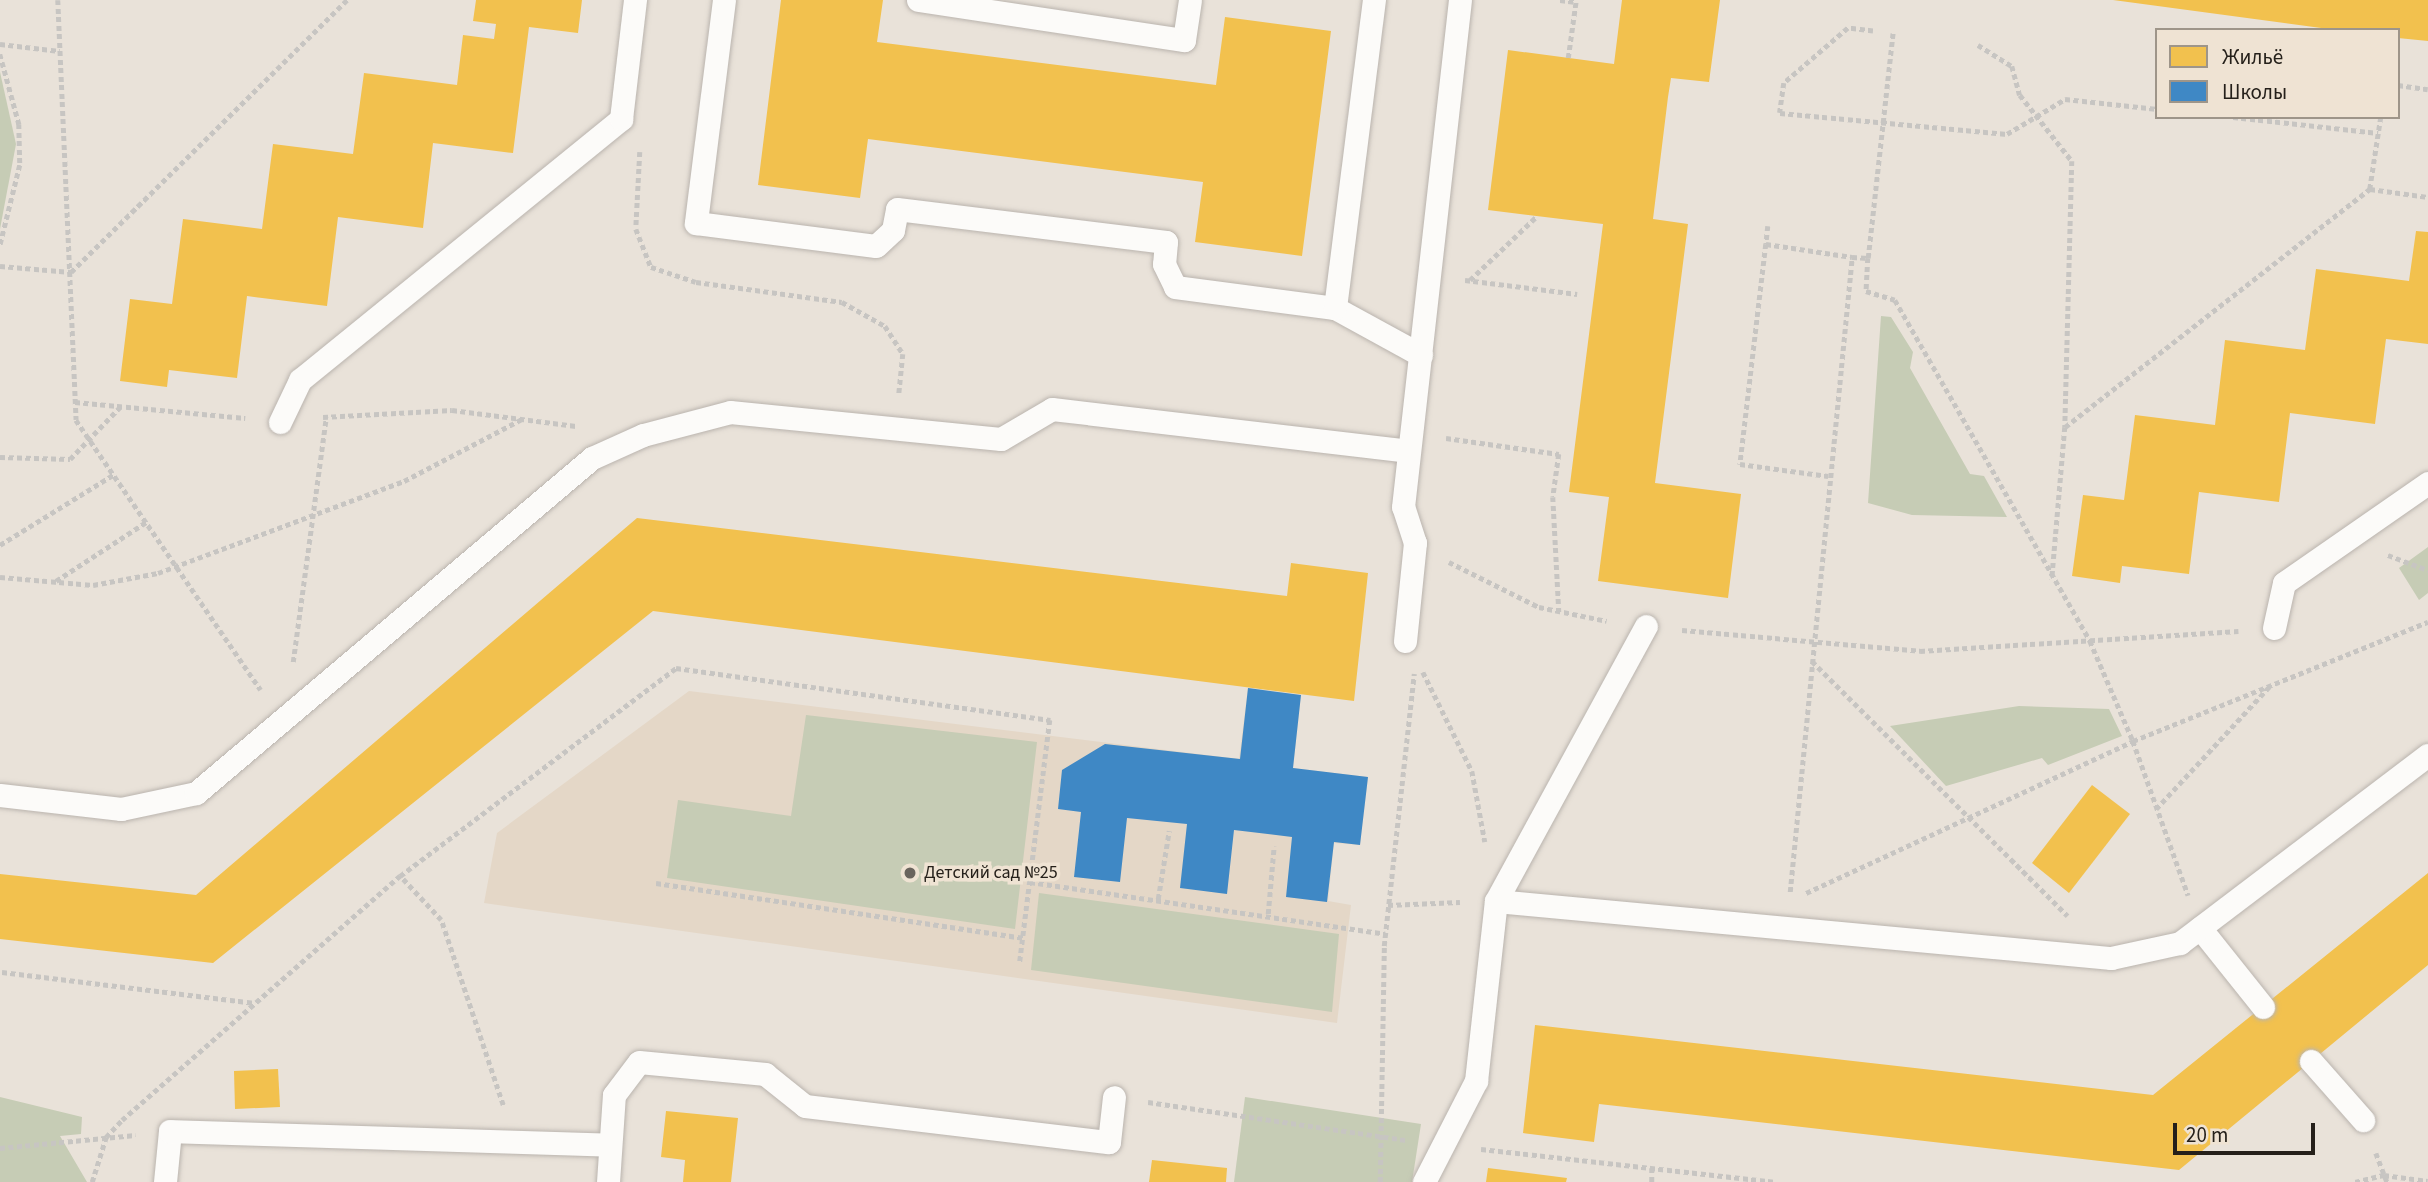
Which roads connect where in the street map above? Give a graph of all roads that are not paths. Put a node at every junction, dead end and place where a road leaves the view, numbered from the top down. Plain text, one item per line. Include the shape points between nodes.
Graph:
1 (635, 0) edge
2 (724, 0) edge
3 (918, 0) edge
4 (1190, 0) edge
5 (1374, 0) edge
6 (1460, 0) edge
7 (1335, 308) junction
8 (1421, 355) junction
9 (280, 422) road end
10 (1409, 442) junction
11 (2428, 483) edge
12 (1646, 626) road end
13 (2274, 628) road end
14 (1405, 641) dead end
15 (2428, 755) edge
16 (0, 795) edge
17 (1496, 901) junction
18 (2200, 928) junction
19 (2263, 1007) dead end
20 (2311, 1061) dead end
21 (1114, 1097) dead end
22 (2363, 1120) dead end
23 (608, 1145) junction
24 (165, 1182) edge
25 (608, 1182) edge
26 (1424, 1182) edge

1 - 9 lane via 621,119 300,380
2 - 7 lane via 696,223 876,246 893,230 897,209 1167,242 1164,264 1175,287
3 - 4 lane via 1184,40
5 - 7 lane
6 - 8 lane
7 - 8 lane
8 - 10 lane
10 - 14 lane via 1403,507 1415,543
10 - 16 lane via 1052,409 1001,439 730,412 643,435 592,458 196,793 121,809
11 - 13 lane via 2284,583
12 - 17 lane
15 - 18 lane
17 - 18 lane via 2112,958 2180,943
17 - 26 lane via 1476,1081
18 - 19 lane
20 - 22 lane
21 - 23 lane via 1109,1142 805,1106 765,1074 639,1062 614,1095
23 - 24 lane via 170,1131
23 - 25 lane

